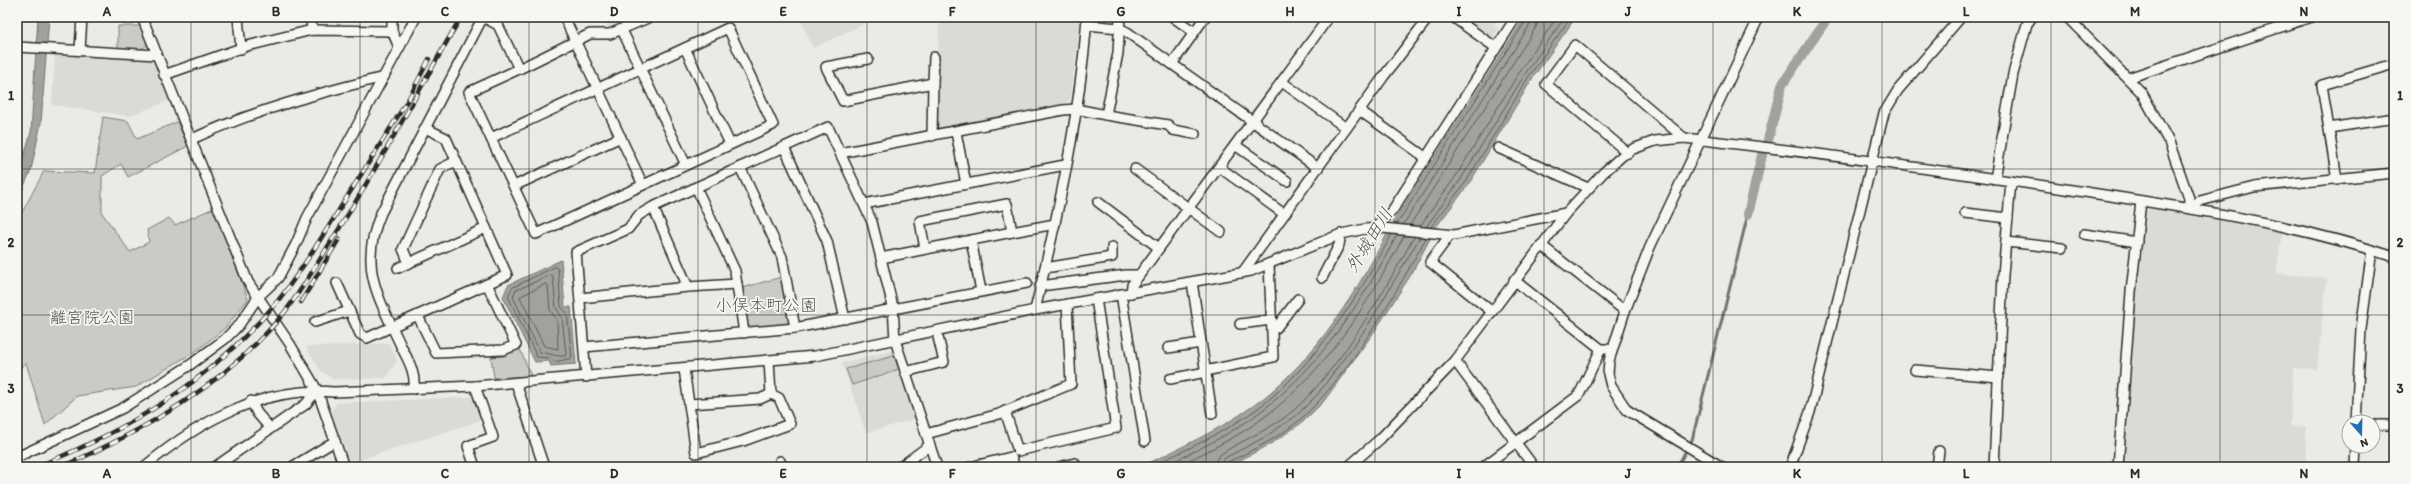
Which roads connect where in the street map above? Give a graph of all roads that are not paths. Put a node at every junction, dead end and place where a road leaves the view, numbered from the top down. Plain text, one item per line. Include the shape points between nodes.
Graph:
1 (82, 17) edge
2 (142, 17) edge
3 (238, 17) edge
4 (311, 17) edge
5 (392, 17) edge
6 (416, 17) edge
7 (483, 17) edge
8 (564, 17) edge
9 (650, 17) edge
10 (1120, 17) edge
11 (1173, 17) edge
12 (1205, 17) edge
13 (1429, 17) edge
14 (1453, 17) edge
15 (1516, 17) edge
16 (1759, 17) edge
17 (1961, 17) edge
18 (2032, 17) edge
19 (2067, 17) edge
20 (2311, 17) edge
21 (1328, 18) edge
22 (1087, 21) edge
23 (1119, 28) junction
24 (312, 30) junction
25 (622, 30) junction
26 (392, 31) junction
27 (1194, 32) junction
28 (575, 41) junction
29 (17, 47) edge
30 (399, 47) junction
31 (1495, 47) junction
32 (685, 48) junction
33 (240, 49) junction
34 (80, 50) junction
35 (157, 56) junction
36 (934, 57) dead end
37 (868, 59) dead end
38 (1172, 64) junction
39 (2394, 64) edge
40 (519, 68) junction
41 (641, 69) junction
42 (164, 75) junction
43 (384, 77) junction
44 (2128, 78) junction
45 (1282, 82) junction
46 (933, 83) junction
47 (598, 88) junction
48 (1076, 109) junction
49 (1360, 110) junction
50 (1106, 115) junction
51 (2394, 118) edge
52 (1253, 121) junction
53 (425, 128) junction
54 (1346, 128) junction
55 (2329, 128) junction
56 (956, 132) junction
57 (1195, 134) dead end
58 (932, 136) junction
59 (621, 137) junction
60 (491, 138) junction
61 (1684, 138) junction
62 (192, 139) junction
63 (1699, 140) junction
64 (730, 144) junction
65 (1235, 145) junction
66 (784, 147) junction
67 (1498, 148) dead end
68 (1628, 152) junction
69 (840, 153) junction
70 (1425, 157) junction
71 (1874, 160) junction
72 (456, 161) junction
73 (686, 165) junction
74 (1065, 165) junction
75 (740, 167) junction
76 (1219, 167) junction
77 (1318, 168) junction
78 (1135, 169) dead end
79 (2394, 173) edge
80 (1995, 179) junction
81 (2337, 180) junction
82 (1287, 181) dead end
83 (2012, 181) junction
84 (966, 184) junction
85 (643, 185) junction
86 (514, 186) junction
87 (696, 187) junction
88 (1588, 188) junction
89 (2141, 201) junction
90 (1098, 202) dead end
91 (864, 204) junction
92 (653, 207) junction
93 (2187, 207) junction
94 (1188, 208) junction
95 (1566, 213) junction
96 (1965, 213) dead end
97 (1284, 214) junction
98 (2008, 218) junction
99 (1055, 224) junction
100 (486, 228) junction
101 (1379, 228) junction
102 (1012, 232) junction
103 (1221, 232) dead end
104 (1341, 234) junction
105 (2084, 234) dead end
106 (1447, 235) junction
107 (971, 240) junction
108 (2006, 242) junction
109 (2137, 242) junction
110 (1542, 245) junction
111 (1112, 248) dead end
112 (1159, 248) junction
113 (2062, 248) dead end
114 (925, 249) junction
115 (2372, 250) junction
116 (2394, 257) edge
117 (881, 258) junction
118 (409, 263) junction
119 (1269, 264) junction
120 (398, 268) dead end
121 (1045, 268) junction
122 (1242, 273) junction
123 (1139, 275) junction
124 (1322, 278) dead end
125 (1514, 280) junction
126 (1027, 282) dead end
127 (1192, 282) junction
128 (337, 283) dead end
129 (487, 284) junction
130 (737, 284) junction
131 (1040, 286) junction
132 (688, 288) junction
133 (981, 291) junction
134 (1126, 294) junction
135 (258, 297) junction
136 (580, 298) junction
137 (1096, 299) junction
138 (1298, 299) dead end
139 (1067, 304) junction
140 (893, 307) junction
141 (349, 310) junction
142 (1035, 310) junction
143 (1491, 311) junction
144 (1625, 311) junction
145 (418, 316) junction
146 (845, 319) junction
147 (315, 322) dead end
148 (1240, 324) dead end
149 (1272, 325) junction
150 (392, 327) junction
151 (795, 328) junction
152 (744, 333) junction
153 (938, 337) dead end
154 (894, 340) junction
155 (1201, 343) junction
156 (584, 347) junction
157 (1168, 348) dead end
158 (1601, 349) junction
159 (1611, 350) junction
160 (769, 361) junction
161 (1455, 361) junction
162 (684, 369) junction
163 (1915, 370) dead end
164 (905, 372) junction
165 (1206, 372) junction
166 (586, 377) junction
167 (1999, 377) junction
168 (1170, 379) dead end
169 (516, 383) junction
170 (475, 386) junction
171 (414, 389) junction
172 (317, 390) junction
173 (772, 394) junction
174 (251, 401) junction
175 (689, 404) junction
176 (1005, 412) junction
177 (1212, 414) dead end
178 (2356, 414) edge
179 (2381, 425) edge
180 (2394, 425) edge
181 (270, 428) junction
182 (926, 434) junction
183 (335, 441) junction
184 (1145, 441) dead end
185 (1516, 442) junction
186 (930, 445) junction
187 (1939, 451) dead end
188 (2356, 454) edge
189 (17, 456) edge
190 (1075, 463) dead end
191 (976, 466) edge
192 (144, 467) edge
193 (215, 467) edge
194 (292, 467) edge
195 (344, 467) edge
196 (475, 467) edge
197 (544, 467) edge
198 (900, 467) edge
199 (937, 467) edge
200 (1015, 467) edge
201 (1060, 467) edge
202 (1348, 467) edge
203 (1483, 467) edge
204 (1534, 467) edge
205 (1722, 467) edge
206 (1790, 467) edge
207 (1937, 467) edge
208 (1994, 467) edge
209 (2118, 467) edge
210 (2355, 467) edge

1 - 34 street
2 - 35 street
3 - 33 street
4 - 24 street
5 - 26 street
6 - 30 street
7 - 40 street via 498,25
7 - 53 street
8 - 28 street
9 - 25 street
10 - 23 street
11 - 27 street
12 - 27 street
13 - 49 street
14 - 31 street
15 - 31 street
16 - 63 street
17 - 71 street via 1890,102 1882,120
18 - 80 street via 2027,24 2013,74
19 - 44 street
20 - 44 street
21 - 45 street
22 - 23 street
22 - 48 street
23 - 38 street
23 - 50 street via 1118,53
24 - 26 street
24 - 33 street
25 - 28 street via 610,34 590,34
25 - 41 street
26 - 30 street
27 - 38 street
28 - 40 street
28 - 47 street
29 - 34 street
30 - 43 street
31 - 70 street
32 - 41 street
32 - 64 street
32 - 64 street via 728,28 773,125
33 - 42 street
34 - 35 street
35 - 42 street
36 - 46 street
37 - 46 street via 826,67 843,101
38 - 52 street
39 - 55 street via 2322,85
40 - 60 street via 469,92
41 - 47 street
41 - 73 street
42 - 62 street
43 - 62 street via 328,91 244,118
43 - 135 street via 278,278
44 - 93 street via 2142,93 2169,142
45 - 52 street
45 - 54 street
46 - 58 street
47 - 59 street
47 - 60 street
48 - 50 street
48 - 56 street
48 - 74 street
49 - 54 street
49 - 70 street
50 - 57 street via 1168,125 1173,130
51 - 55 street
52 - 65 street
52 - 77 street
53 - 72 street via 446,138
53 - 150 street via 381,213 372,240 370,270
54 - 77 street
55 - 81 street
56 - 58 street
56 - 84 street
58 - 69 street
59 - 85 street
59 - 86 street
60 - 86 street
61 - 63 street
61 - 68 street via 1655,141
61 - 68 street via 1576,44 1546,84
62 - 135 street via 248,282
63 - 71 street
63 - 144 street via 1650,247
64 - 73 street
65 - 76 street
65 - 82 street
66 - 69 street via 828,127
66 - 75 street
66 - 146 street via 827,241
67 - 88 street
68 - 88 street
69 - 91 street
70 - 101 street
71 - 80 street
71 - 206 street via 1810,412
72 - 100 street
72 - 118 street via 440,169 403,249
73 - 85 street
74 - 84 street
74 - 99 street
75 - 87 street
75 - 151 street via 782,257
76 - 94 street
76 - 97 street
77 - 97 street
78 - 94 street
79 - 81 street
80 - 83 street
81 - 93 street via 2254,186
83 - 89 street
83 - 98 street
84 - 91 street
85 - 86 street via 536,234
87 - 92 street
87 - 130 street via 735,270
88 - 95 street
89 - 93 street
89 - 109 street
90 - 112 street
91 - 117 street via 872,222
92 - 132 street
92 - 136 street via 639,215 628,229 576,252
93 - 115 street via 2296,228
94 - 103 street
94 - 112 street
95 - 106 street
95 - 110 street
96 - 98 street
97 - 122 street
98 - 108 street
99 - 102 street
99 - 121 street
100 - 118 street
100 - 129 street via 507,275
101 - 104 street
101 - 106 street
102 - 107 street
102 - 114 street via 1007,204 920,221
104 - 119 street
104 - 124 street via 1339,245
105 - 109 street
106 - 143 street via 1430,262
107 - 114 street
107 - 133 street
108 - 113 street
108 - 167 street
109 - 209 street
110 - 125 street
110 - 144 street
111 - 121 street via 1112,257
112 - 123 street
114 - 117 street
115 - 116 street
115 - 178 street via 2361,329
117 - 140 street
118 - 120 street
119 - 122 street
119 - 149 street
121 - 131 street
122 - 127 street
123 - 131 street
123 - 134 street
125 - 143 street
125 - 158 street
126 - 133 street
127 - 134 street
127 - 155 street
128 - 141 street
129 - 145 street
129 - 145 street via 516,344 504,350 436,353
130 - 132 street
130 - 152 street
131 - 142 street
132 - 136 street
133 - 140 street
134 - 137 street
134 - 184 street
135 - 172 street
135 - 189 street via 239,325 225,338 166,381 95,423
136 - 156 street
137 - 139 street
137 - 176 street via 1116,428 1018,451
138 - 149 street via 1276,328
139 - 142 street
139 - 176 street via 1071,384
140 - 146 street
140 - 154 street
141 - 147 street
141 - 150 street via 360,334 367,338
142 - 154 street
143 - 161 street
144 - 159 street
145 - 150 street
146 - 151 street
148 - 149 street
149 - 165 street via 1273,357
150 - 171 street via 412,369
151 - 152 street
152 - 156 street
153 - 164 street via 944,362
154 - 160 street via 815,356
154 - 164 street
155 - 157 street
155 - 165 street
156 - 166 street
158 - 159 street
158 - 185 street via 1579,395
159 - 205 street via 1608,374 1611,386 1627,410
160 - 162 street
160 - 173 street
161 - 185 street
161 - 202 street via 1380,439
162 - 166 street
162 - 175 street
163 - 167 street
164 - 182 street
165 - 168 street
165 - 177 street
166 - 169 street
167 - 208 street
169 - 170 street
169 - 197 street
170 - 171 street
170 - 196 street via 492,437 468,446
171 - 172 street
172 - 174 street
172 - 181 street via 306,404
172 - 183 street
173 - 175 street via 760,399
173 - 175 street via 779,398 790,424 743,441 696,453
174 - 181 street
174 - 192 street via 206,424
176 - 182 street
179 - 180 street
181 - 193 street
182 - 186 street
183 - 194 street
183 - 195 street
185 - 203 street
185 - 204 street
186 - 198 street
186 - 199 street
187 - 207 street
188 - 210 street
190 - 201 street
191 - 200 street via 1011,457

